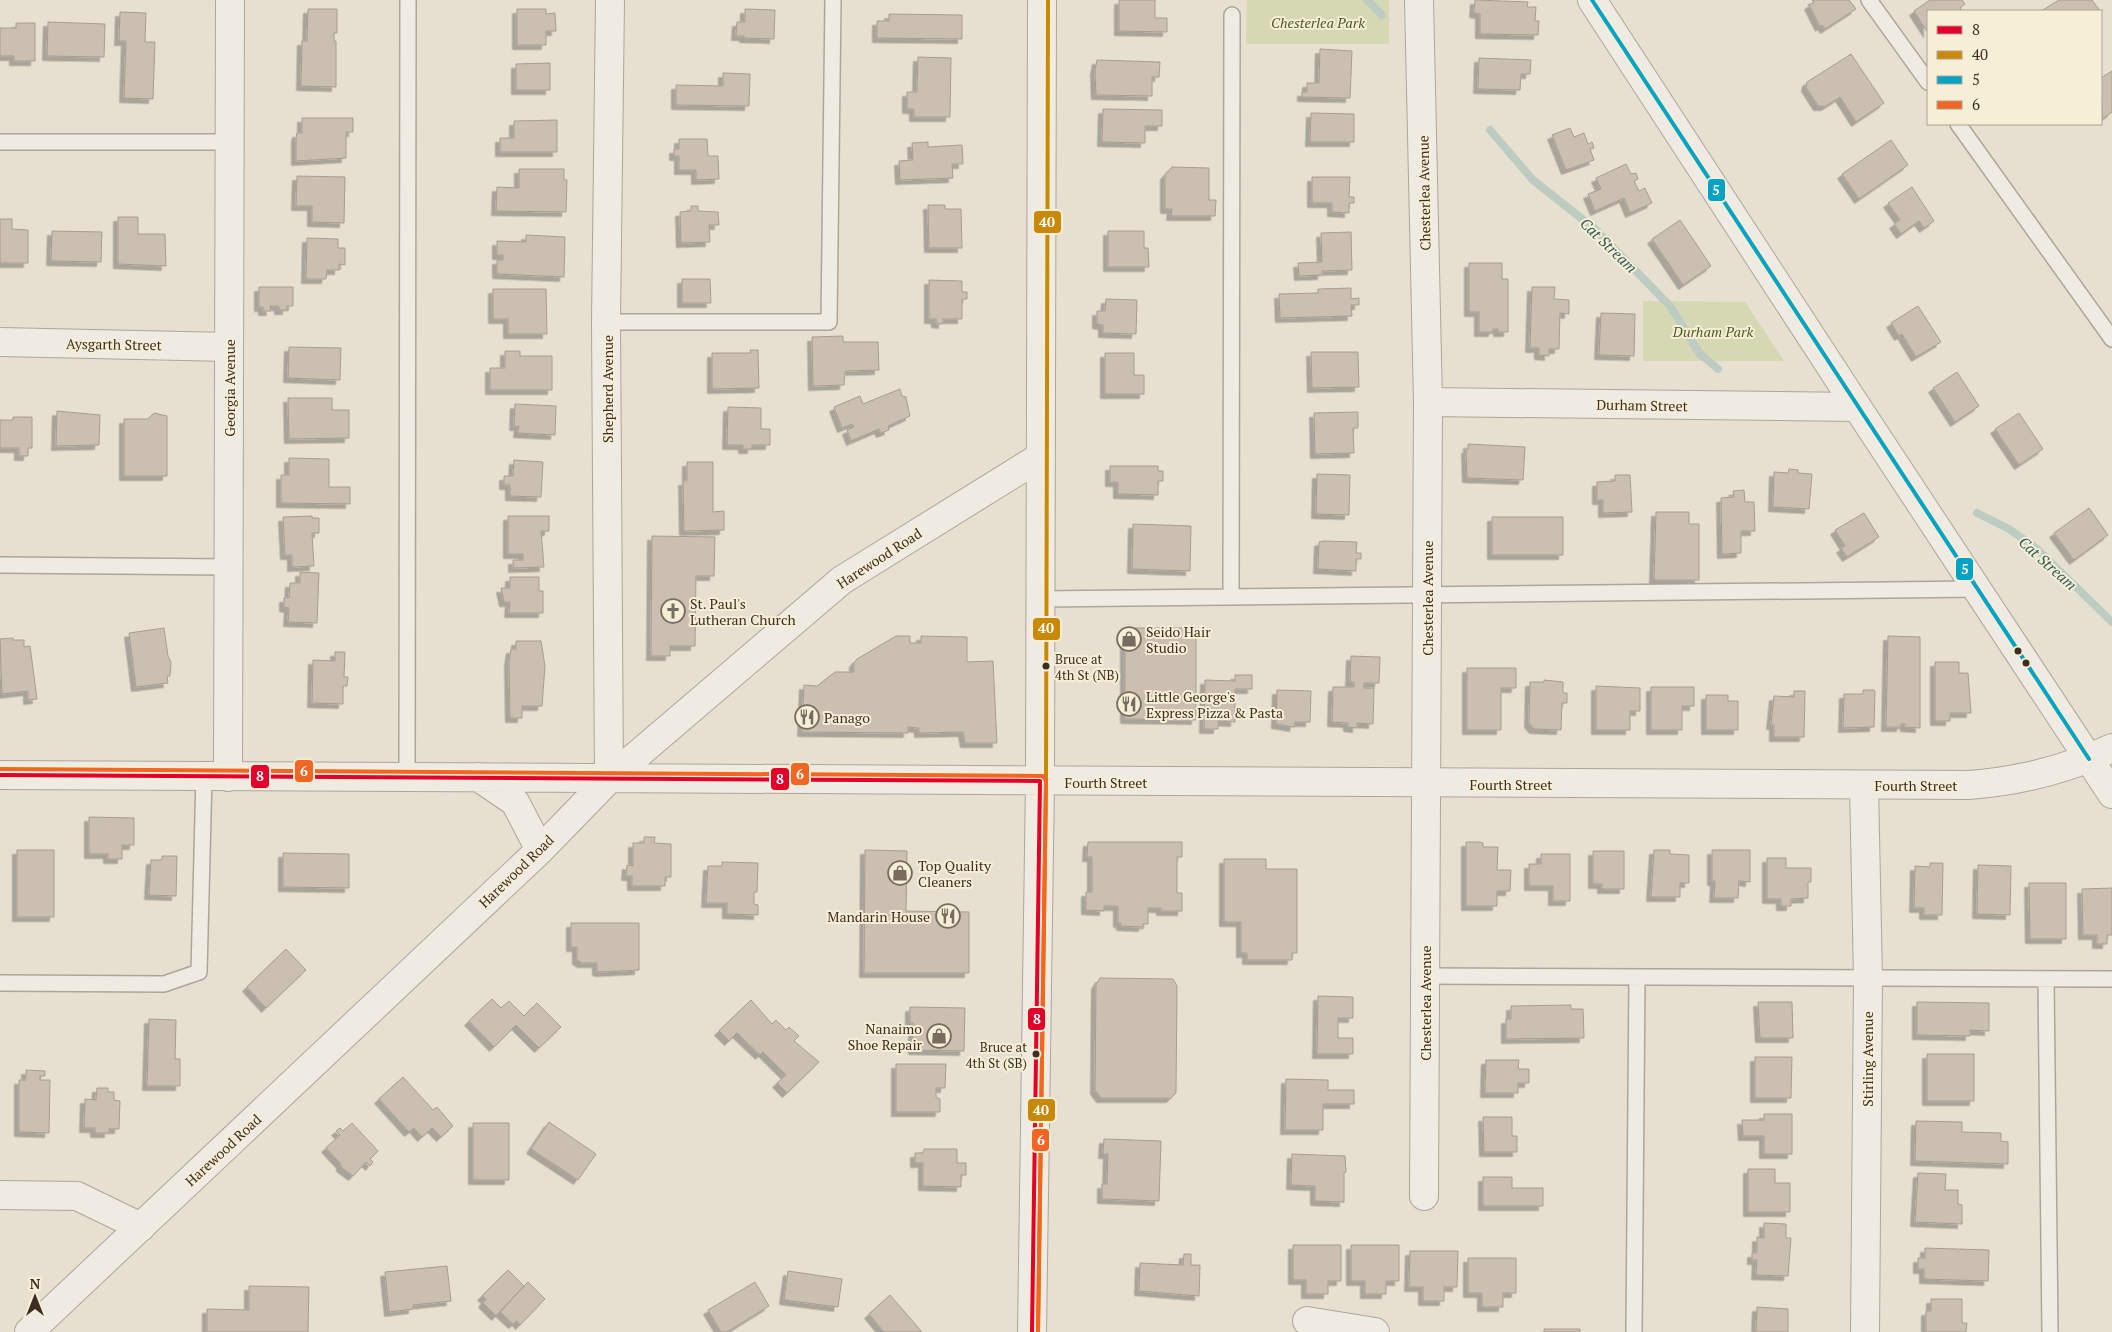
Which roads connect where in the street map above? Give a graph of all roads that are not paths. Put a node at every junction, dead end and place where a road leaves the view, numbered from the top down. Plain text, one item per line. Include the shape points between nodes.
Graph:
1 (230, 0) edge
2 (408, 0) edge
3 (610, 0) edge
4 (833, 0) edge
5 (1042, 0) edge
6 (1419, 0) edge
7 (1592, 0) edge
8 (1869, 0) edge
9 (1232, 16) dead end
10 (1927, 81) edge
11 (1959, 125) edge
12 (0, 142) edge
13 (230, 142) junction
14 (606, 322) junction
15 (2112, 339) edge
16 (0, 342) edge
17 (229, 347) junction
18 (1428, 402) junction
19 (1857, 407) junction
20 (1040, 457) junction
21 (0, 565) edge
22 (228, 567) junction
23 (1978, 589) junction
24 (1427, 594) junction
25 (1231, 597) junction
26 (1040, 599) junction
27 (2100, 754) edge
28 (0, 775) edge
29 (216, 777) junction
30 (478, 777) junction
31 (407, 778) junction
32 (609, 778) junction
33 (1040, 781) junction
34 (1426, 783) junction
35 (1864, 786) junction
36 (2112, 794) edge
37 (540, 850) junction
38 (1425, 976) junction
39 (1637, 977) junction
40 (1868, 979) junction
41 (2112, 979) edge
42 (2046, 980) junction
43 (0, 983) edge
44 (0, 1195) edge
45 (1424, 1196) dead end
46 (142, 1227) junction
47 (1307, 1321) dead end
48 (29, 1332) edge
49 (1032, 1332) edge
50 (1376, 1332) edge
51 (1634, 1332) edge
52 (1865, 1332) edge
53 (2050, 1332) edge

1 - 13 street, Georgia Avenue
2 - 31 lane
3 - 14 street, Shepherd Avenue
4 - 14 lane via 829,322
5 - 20 street
6 - 18 street, Chesterlea Avenue
7 - 19 street
8 - 10 lane
9 - 25 lane
11 - 15 lane
12 - 13 lane
13 - 17 street, Georgia Avenue
14 - 32 street, Shepherd Avenue
16 - 17 street, Aysgarth Street
17 - 22 street, Georgia Avenue
18 - 19 street, Durham Street
18 - 24 street, Chesterlea Avenue
19 - 23 street
20 - 26 street
20 - 32 street, Harewood Road via 842,580
21 - 22 lane
22 - 29 street, Georgia Avenue
23 - 24 lane
23 - 27 street
24 - 25 lane
24 - 34 street, Chesterlea Avenue
25 - 26 lane
26 - 33 street
27 - 35 street, Fourth Street via 2010,782
27 - 36 street
28 - 29 street, Fourth Street
29 - 31 street, Fourth Street
29 - 43 lane via 199,972 164,984
30 - 31 street, Fourth Street
30 - 32 street, Fourth Street
30 - 37 street via 515,802
32 - 33 street, Fourth Street
32 - 37 street, Harewood Road
33 - 34 street, Fourth Street
33 - 49 street
34 - 35 street, Fourth Street
34 - 38 street, Chesterlea Avenue
35 - 40 street, Stirling Avenue
37 - 46 street, Harewood Road
38 - 39 lane
38 - 45 street, Chesterlea Avenue
39 - 40 lane
39 - 51 lane
40 - 42 lane
40 - 52 street, Stirling Avenue
41 - 42 lane
42 - 53 lane
44 - 46 street via 77,1196
46 - 48 street, Harewood Road
47 - 50 street

